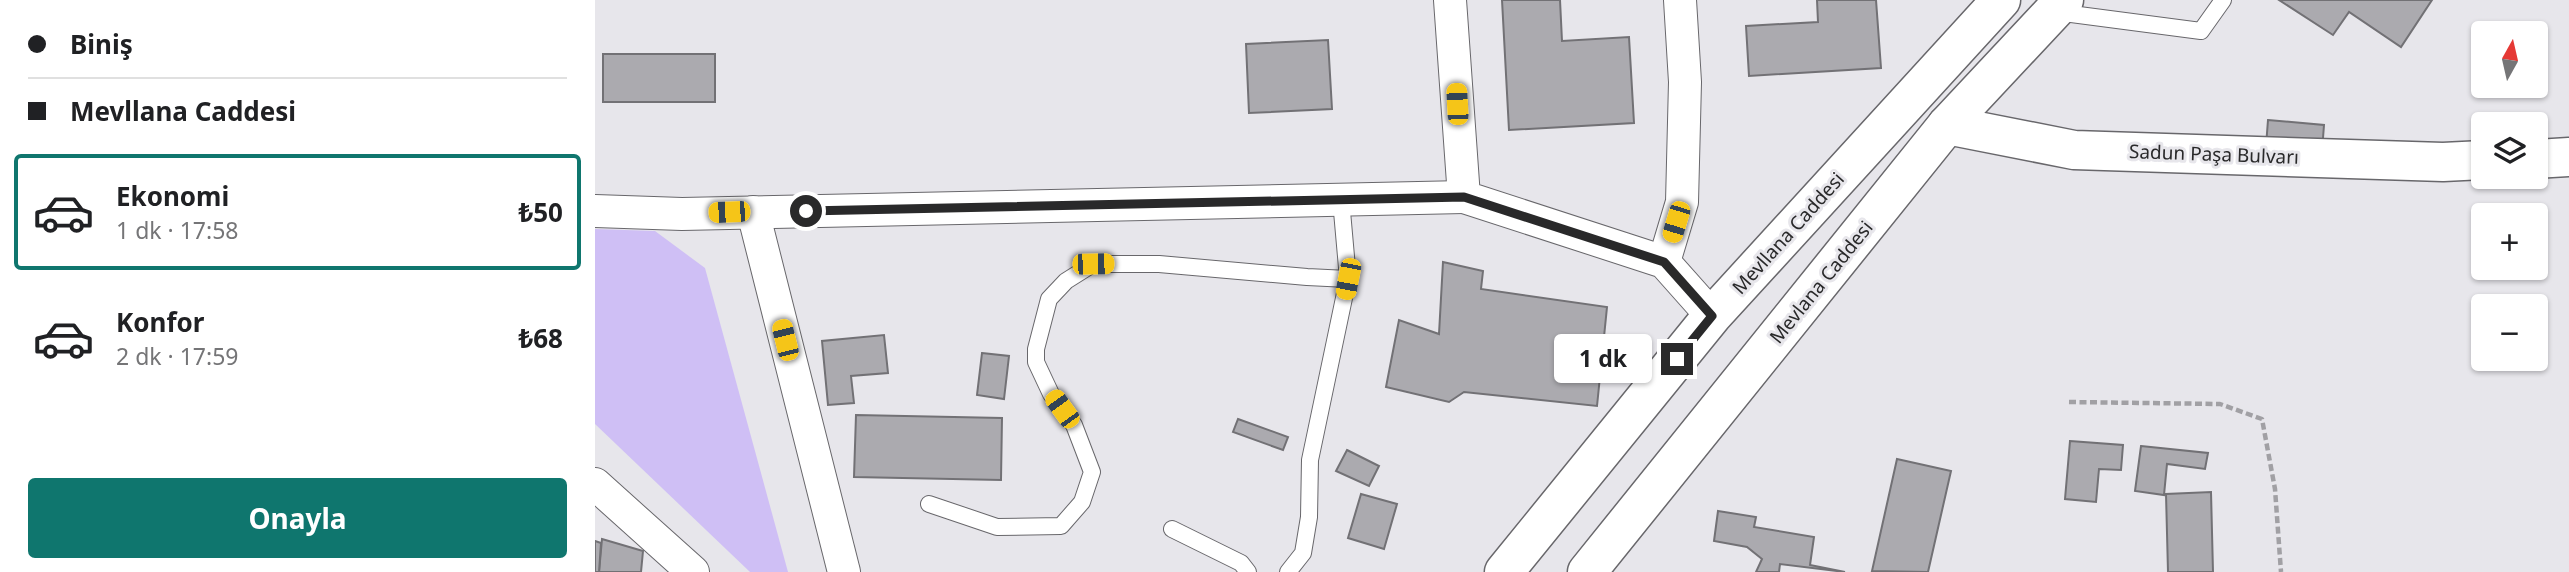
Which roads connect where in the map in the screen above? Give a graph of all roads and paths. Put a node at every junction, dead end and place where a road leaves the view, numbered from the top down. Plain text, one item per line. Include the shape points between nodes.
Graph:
1 (1450, 0) edge
2 (1680, 0) edge
3 (2001, 0) edge
4 (2223, 0) edge
5 (2059, 6) edge
6 (1947, 125) junction
7 (2569, 157) edge
8 (2548, 158) edge
9 (2471, 160) edge
10 (1464, 197) junction
11 (1342, 200) junction
12 (595, 211) edge
13 (753, 212) junction
14 (1664, 262) junction
15 (1348, 279) junction
16 (1712, 316) junction
17 (2069, 402) dead end
18 (597, 489) edge
19 (929, 504) dead end
20 (1173, 529) dead end
21 (659, 558) edge
22 (693, 572) edge
23 (843, 572) edge
24 (1248, 572) edge
25 (1288, 572) edge
26 (1504, 572) edge
27 (1587, 572) edge
28 (2281, 572) edge

1 - 10 street
2 - 14 street via 1685,82 1682,202
3 - 16 main road, Mevllana Caddesi
4 - 5 lane via 2201,31
5 - 6 main road, Mevlana Caddesi
6 - 9 main road, Sadun Paşa Bulvarı via 2074,149
6 - 27 main road, Mevlana Caddesi
7 - 8 main road
10 - 11 street
10 - 14 street
11 - 13 street
11 - 15 lane
12 - 13 street
13 - 23 street
14 - 16 street
15 - 19 lane via 1159,264 1093,264 1066,281 1049,299 1036,349 1051,394 1074,425 1092,472 1082,502 1061,526 997,527
15 - 25 lane via 1310,460 1303,553
16 - 26 main road, Mevllana Caddesi
17 - 28 path via 2220,404 2262,419 2275,489
18 - 21 street
20 - 24 lane via 1241,563
21 - 22 street

